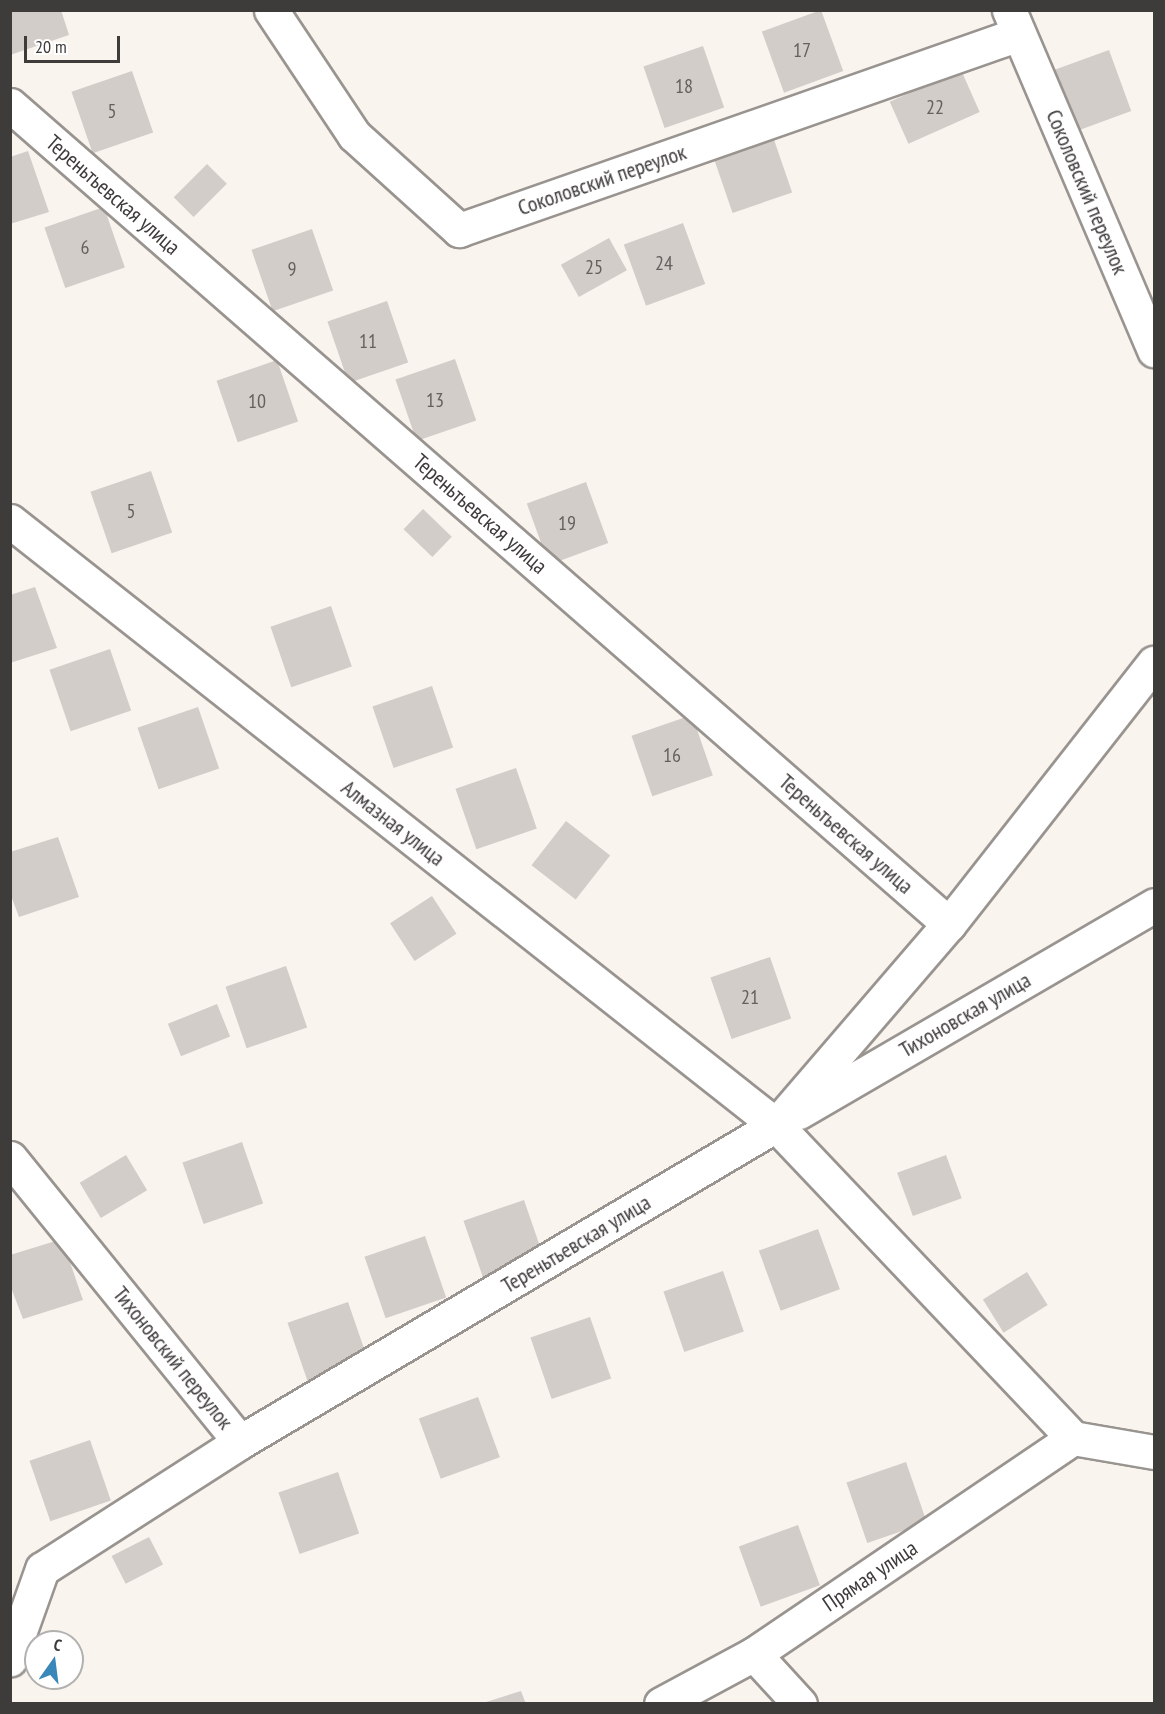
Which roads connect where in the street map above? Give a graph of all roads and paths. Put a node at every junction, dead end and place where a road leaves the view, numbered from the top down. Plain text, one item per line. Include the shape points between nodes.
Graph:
1 (271, 10) edge
2 (1014, 22) edge
3 (10, 105) edge
4 (1155, 350) edge
5 (10, 521) edge
6 (1155, 663) edge
7 (1155, 905) edge
8 (949, 924) junction
9 (777, 1125) junction
10 (10, 1158) edge
11 (1073, 1438) junction
12 (240, 1442) junction
13 (1155, 1452) edge
14 (754, 1654) junction
15 (10, 1659) edge
16 (661, 1704) edge
17 (800, 1704) edge

1 - 2 street, Соколовский переулок via 354,135 459,230
2 - 4 street, Соколовский переулок
3 - 8 street, Тереньтьевская улица
5 - 9 street, Алмазная улица
6 - 8 street, Тереньтьевская улица
7 - 9 street, Тихоновская улица
8 - 9 street, Тереньтьевская улица
9 - 11 street
9 - 12 street, Тереньтьевская улица
10 - 12 street, Тихоновский переулок
11 - 13 street
11 - 14 street, Прямая улица
12 - 15 street, Тихоновский переулок via 42,1569
14 - 16 street, Прямая улица
14 - 17 street

